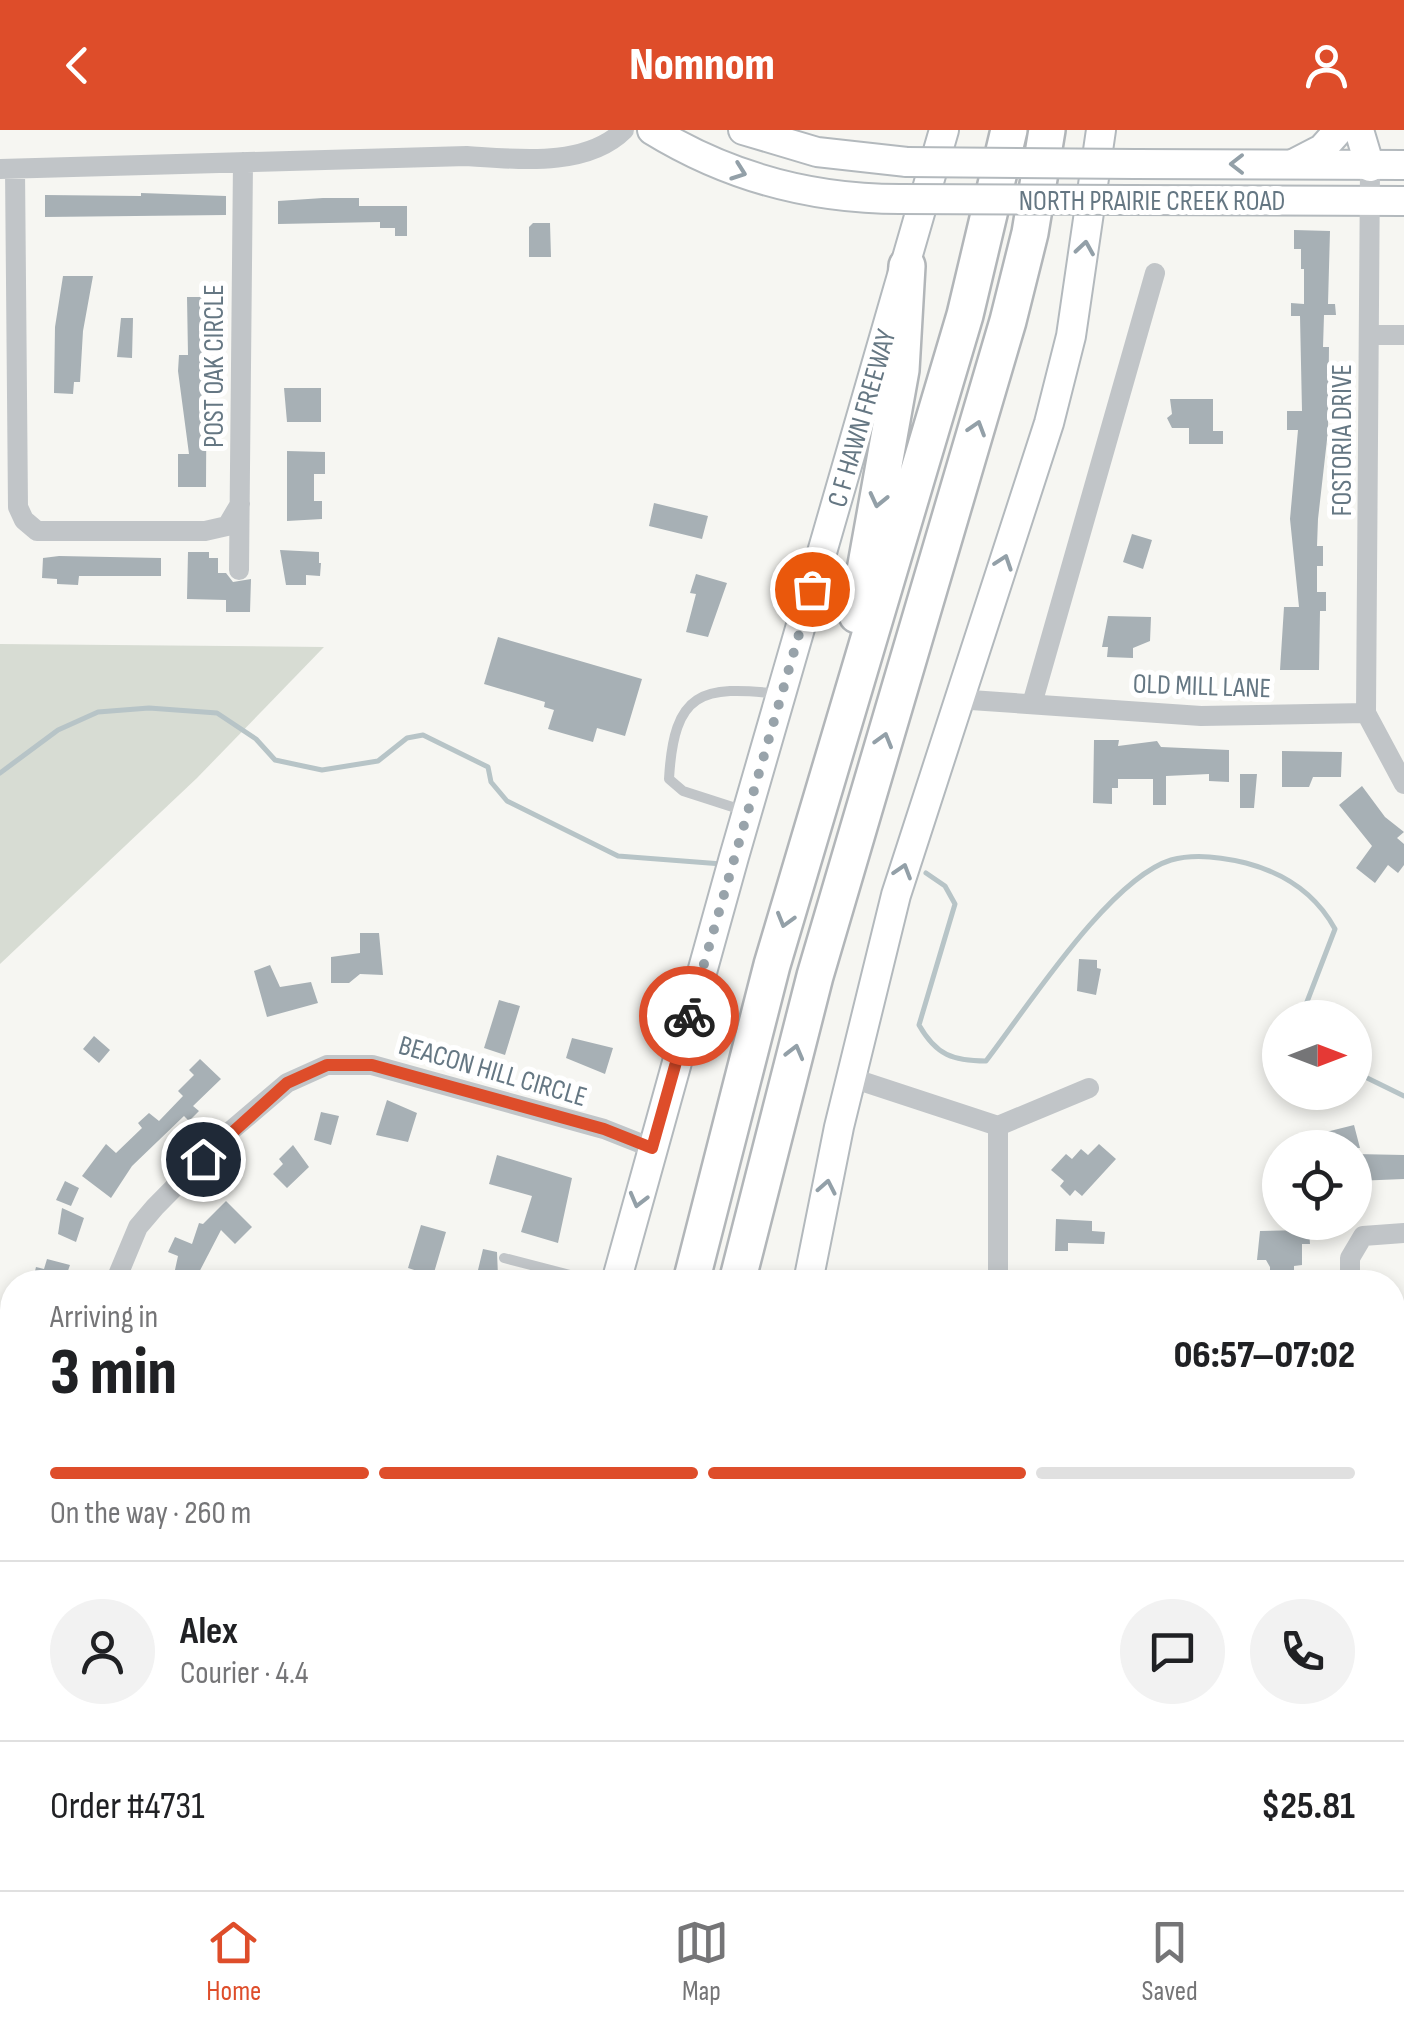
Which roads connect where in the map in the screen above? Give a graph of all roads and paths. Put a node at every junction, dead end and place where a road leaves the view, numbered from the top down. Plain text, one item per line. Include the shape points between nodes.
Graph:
1 (624, 130) edge
2 (652, 130) edge
3 (743, 130) edge
4 (944, 130) edge
5 (1009, 130) edge
6 (1047, 130) edge
7 (1339, 130) edge
8 (1360, 130) edge
9 (1380, 130) edge
10 (1103, 133) edge
11 (243, 162) junction
12 (1292, 165) junction
13 (1404, 165) edge
14 (1370, 167) junction
15 (8, 169) edge
16 (1370, 201) junction
17 (1404, 202) edge
18 (907, 266) junction
19 (1155, 273) dead end
20 (1369, 335) junction
21 (1404, 335) edge
22 (240, 504) junction
23 (239, 570) dead end
24 (851, 692) junction
25 (781, 694) junction
26 (956, 699) junction
27 (1032, 704) junction
28 (1366, 713) junction
29 (1404, 784) edge
30 (747, 812) junction
31 (852, 1078) junction
32 (1089, 1088) dead end
33 (998, 1126) junction
34 (652, 1148) junction
35 (1404, 1233) edge
36 (504, 1258) dead end
37 (120, 1270) edge
38 (550, 1270) edge
39 (619, 1270) edge
40 (694, 1270) edge
41 (740, 1270) edge
42 (811, 1270) edge
43 (998, 1270) edge
44 (1350, 1270) edge

1 - 11 street via 594,149 539,158
2 -> 16 main road, NORTH PRAIRIE CREEK ROAD, bridge via 686,151 764,181 838,196
12 -> 3 main road, NORTH PRAIRIE CREEK ROAD, bridge via 907,162 817,152
4 - 18 main road, C F HAWN FREEWAY
5 - 24 highway via 965,315
41 -> 6 highway via 815,976 1008,322
7 - 12 main road via 1322,149
8 - 14 main road
9 - 14 main road
26 -> 10 main road via 1049,422 1074,318
11 - 15 street
11 - 22 street, POST OAK CIRCLE
12 - 14 main road, NORTH PRAIRIE CREEK ROAD
13 - 14 main road, NORTH PRAIRIE CREEK ROAD
14 - 16 street, FOSTORIA DRIVE
15 - 22 street via 18,507 24,520 37,531 205,531 226,526
16 - 17 main road, NORTH PRAIRIE CREEK ROAD
16 - 20 street, FOSTORIA DRIVE
18 -> 24 highway via 900,370 860,577
18 - 25 main road, C F HAWN FREEWAY
19 - 27 street
20 - 21 street
20 - 28 street, FOSTORIA DRIVE
22 - 23 street, POST OAK CIRCLE
24 -> 40 highway
25 - 30 main road, C F HAWN FREEWAY
25 - 30 lane via 728,688 699,697 682,713 671,749 669,778 683,791
26 - 27 street, OLD MILL LANE
31 -> 26 main road via 896,895
27 - 28 street, OLD MILL LANE via 1201,716
28 - 29 street
30 - 34 main road, C F HAWN FREEWAY
31 - 33 street
42 -> 31 main road
32 - 33 street
33 - 43 street
34 - 37 street, BEACON HILL CIRCLE via 372,1065 327,1065 287,1083 191,1171 138,1228
34 -> 39 main road, C F HAWN FREEWAY
35 - 44 street via 1362,1236
36 - 38 lane

